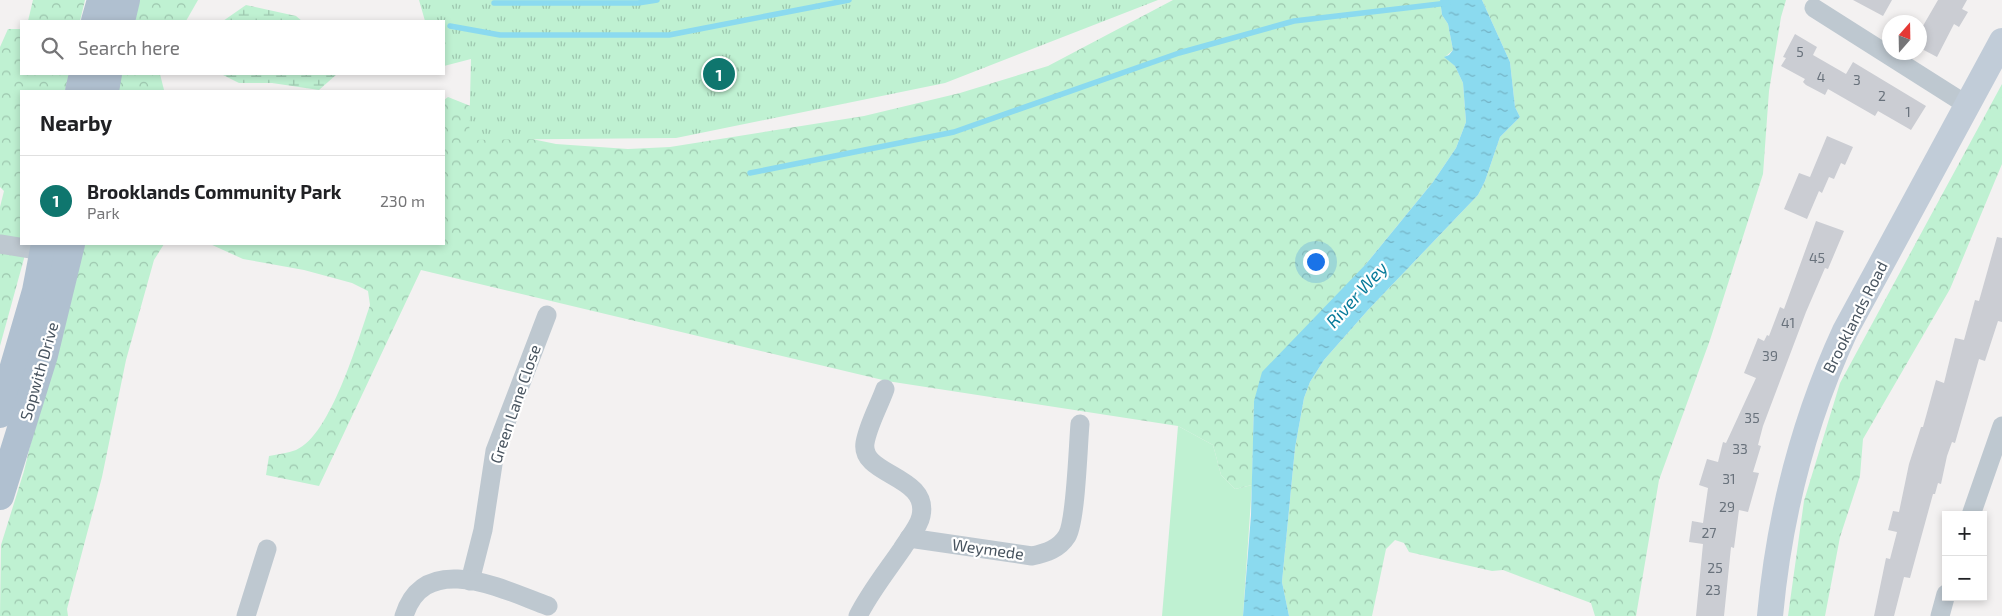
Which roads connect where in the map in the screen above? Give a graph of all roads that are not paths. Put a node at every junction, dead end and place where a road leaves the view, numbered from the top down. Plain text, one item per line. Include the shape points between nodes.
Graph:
1 (101, 0) edge
2 (126, 0) edge
3 (1814, 8) dead end
4 (95, 20) edge
5 (121, 20) edge
6 (2002, 41) edge
7 (83, 75) edge
8 (108, 75) edge
9 (79, 90) edge
10 (105, 90) edge
11 (1967, 105) junction
12 (0, 244) edge
13 (72, 245) edge
14 (44, 248) edge
15 (547, 316) dead end
16 (885, 389) dead end
17 (0, 414) edge
18 (1080, 424) dead end
19 (2002, 426) edge
20 (0, 496) edge
21 (1972, 511) edge
22 (909, 538) junction
23 (268, 549) dead end
24 (470, 581) junction
25 (1944, 601) edge
26 (548, 606) dead end
27 (246, 616) edge
28 (404, 616) edge
29 (858, 616) edge
30 (1770, 616) edge
31 (1940, 616) edge

1 - 4 main road
2 - 5 main road
3 - 11 street
6 - 11 main road, Brooklands Road
7 - 9 main road
8 - 10 main road
11 - 30 main road, Brooklands Road via 1845,331 1824,378 1807,428 1783,524
12 - 14 street
13 - 20 main road, Sopwith Drive via 44,355
14 - 17 main road, Sopwith Drive via 36,291
15 - 24 street, Green Lane Close via 495,451 483,530
16 - 22 street via 865,443 867,456 879,468 905,482 919,496 921,515
18 - 22 street, Weymede via 1068,535 1050,552 1032,556
19 - 21 street
22 - 29 street
23 - 27 street
24 - 26 street
24 - 28 street via 448,577 430,582 416,592
25 - 31 street

